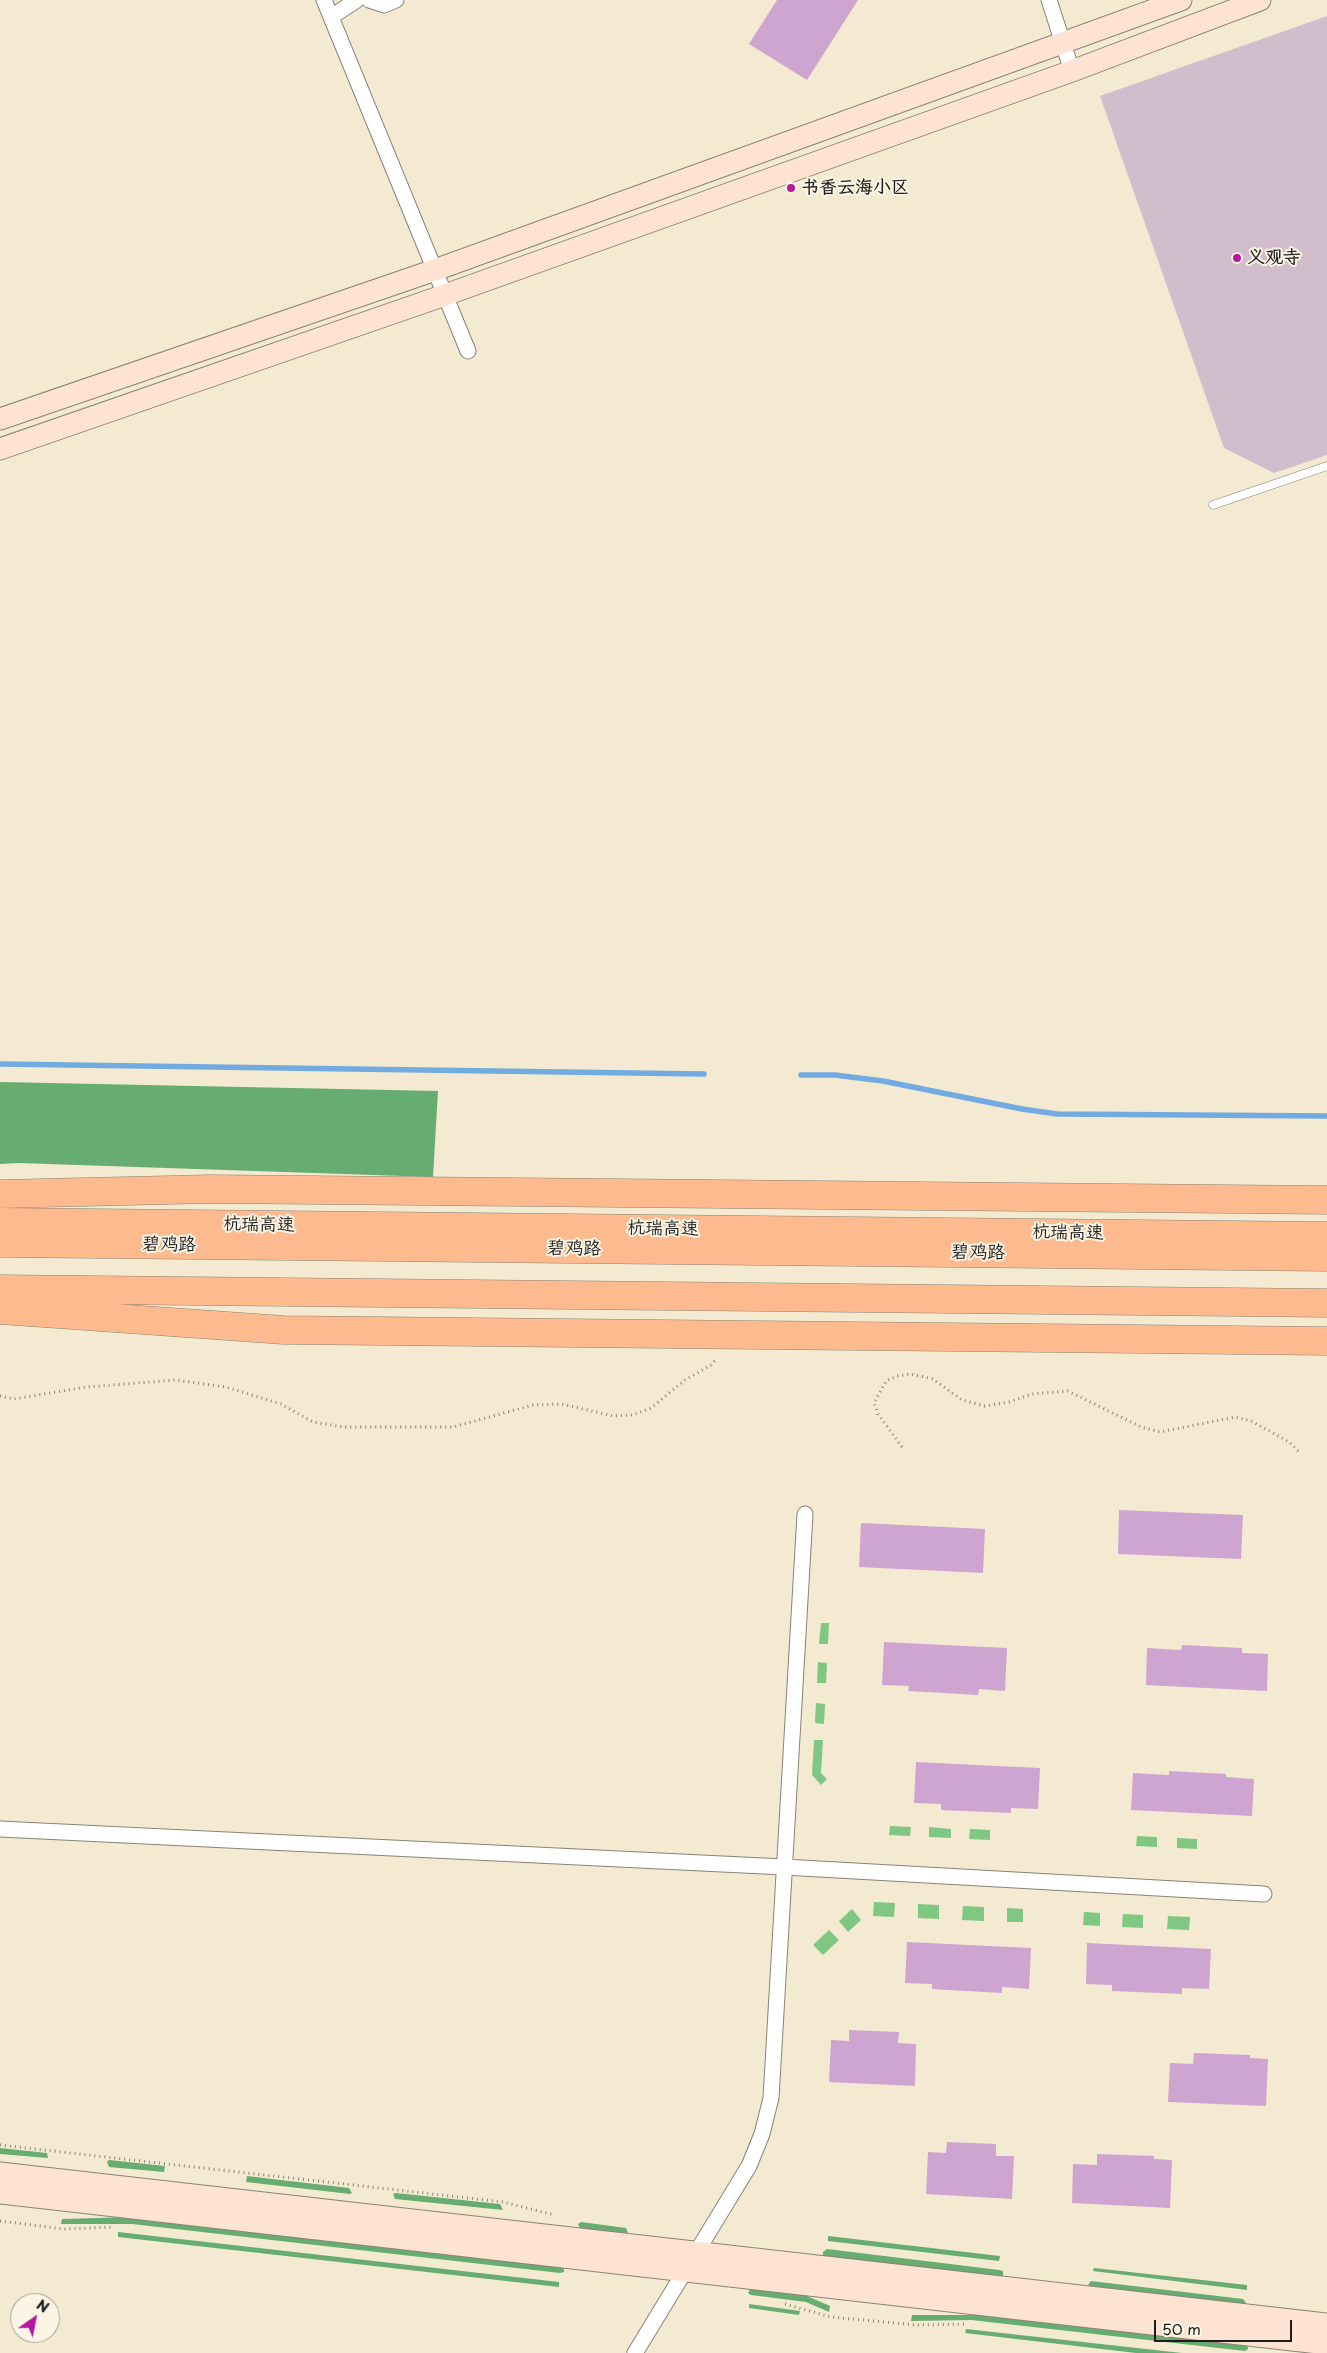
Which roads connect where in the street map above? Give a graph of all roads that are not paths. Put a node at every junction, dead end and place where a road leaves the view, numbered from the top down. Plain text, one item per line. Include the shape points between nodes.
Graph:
1 (324, 0) edge
2 (358, 0) edge
3 (369, 0) edge
4 (396, 0) edge
5 (1049, 0) edge
6 (1182, 0) edge
7 (1260, 0) edge
8 (331, 17) junction
9 (1063, 44) junction
10 (1072, 71) junction
11 (435, 270) junction
12 (445, 295) junction
13 (468, 351) dead end
14 (0, 419) edge
15 (0, 449) edge
16 (1327, 466) edge
17 (1213, 505) dead end
18 (0, 1194) edge
19 (1327, 1200) edge
20 (0, 1222) edge
21 (1327, 1236) edge
22 (0, 1243) edge
23 (1327, 1257) edge
24 (0, 1272) edge
25 (1327, 1284) edge
26 (0, 1289) edge
27 (1327, 1302) edge
28 (0, 1310) edge
29 (1327, 1341) edge
30 (805, 1514) dead end
31 (0, 1829) edge
32 (784, 1866) junction
33 (1264, 1894) dead end
34 (0, 2173) edge
35 (0, 2193) edge
36 (697, 2252) junction
37 (686, 2271) junction
38 (1327, 2330) edge
39 (635, 2353) edge

1 - 8 street
2 - 8 street
3 - 4 street via 384,5
5 - 9 street
6 - 9 street
7 - 10 street
8 - 11 street
9 - 10 street
9 - 11 street
10 - 12 street
11 - 12 street
11 - 14 street
12 - 13 street
12 - 15 street
16 - 17 lane
18 - 19 highway via 211,1189
20 - 21 highway, 杭瑞高速
22 - 23 highway, 碧鸡路
24 - 25 highway, 碧鸡路
26 - 27 highway
28 - 29 highway via 284,1330
30 - 32 street
31 - 32 street
32 - 33 street
32 - 36 street via 771,2098 762,2134 749,2166
34 - 36 street
35 - 37 street
36 - 37 street
36 - 38 street
37 - 38 street
37 - 39 street

